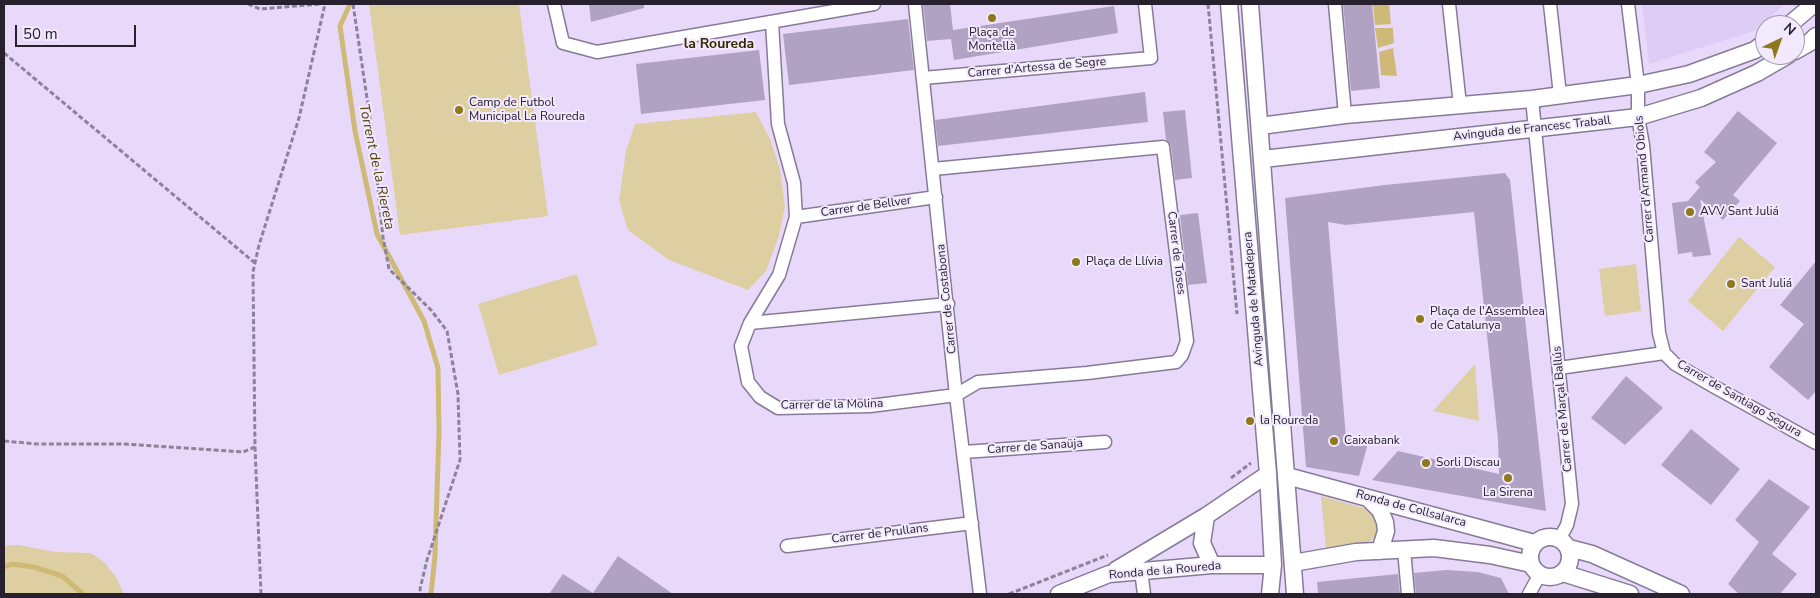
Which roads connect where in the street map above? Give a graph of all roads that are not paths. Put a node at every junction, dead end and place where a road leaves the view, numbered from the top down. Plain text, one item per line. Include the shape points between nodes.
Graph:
1 (554, 4) edge
2 (874, 4) edge
3 (915, 4) edge
4 (1145, 4) edge
5 (1230, 4) edge
6 (1250, 4) edge
7 (1335, 4) edge
8 (1449, 4) edge
9 (1550, 4) edge
10 (1628, 4) edge
11 (1814, 4) edge
12 (1800, 15) edge
13 (772, 22) junction
14 (1816, 36) edge
15 (1805, 45) edge
16 (1755, 50) edge
17 (1771, 65) edge
18 (923, 78) junction
19 (1638, 85) junction
20 (1560, 95) junction
21 (1532, 99) junction
22 (1460, 105) junction
23 (1346, 115) junction
24 (1638, 117) junction
25 (1260, 126) junction
26 (1534, 129) junction
27 (1263, 159) junction
28 (933, 169) junction
29 (936, 197) junction
30 (796, 217) junction
31 (948, 304) junction
32 (750, 323) junction
33 (1664, 354) junction
34 (1559, 368) junction
35 (956, 394) junction
36 (1105, 442) dead end
37 (1816, 443) edge
38 (964, 452) junction
39 (1268, 474) junction
40 (1287, 476) junction
41 (1368, 498) junction
42 (1206, 516) junction
43 (972, 522) junction
44 (1534, 543) junction
45 (1565, 543) junction
46 (787, 546) dead end
47 (1404, 550) junction
48 (1380, 551) junction
49 (1293, 564) junction
50 (1273, 565) junction
51 (1212, 566) junction
52 (1535, 569) junction
53 (1141, 571) junction
54 (1563, 573) junction
55 (1109, 574) junction
56 (980, 594) edge
57 (1059, 594) edge
58 (1144, 594) edge
59 (1270, 594) edge
60 (1295, 594) edge
61 (1408, 594) edge
62 (1529, 594) edge
63 (1630, 594) edge
64 (1681, 594) edge

1 - 13 street via 562,43 597,52
2 - 13 street
3 - 18 street, Carrer de Costabona
4 - 18 street, Carrer d'Artessa de Segre via 1151,58
5 - 39 street, Avinguda de Matadepera
6 - 25 street, Avinguda de Matadepera
7 - 23 street
8 - 22 street
9 - 20 street
10 - 19 street, Carrer d'Armand Obiols
11 - 12 street
13 - 30 street, Carrer de la Molina via 778,124 794,183
14 - 15 street, Avinguda de Francesc Traball
16 - 19 street via 1689,74
17 - 24 street, Avinguda de Francesc Traball via 1701,98
18 - 28 street, Carrer de Costabona
19 - 20 street
19 - 24 street, Carrer d'Armand Obiols
20 - 21 street
21 - 22 street
21 - 26 street, Carrer de Marçal Ballús
22 - 23 street
23 - 25 street
24 - 26 street, Avinguda de Francesc Traball
24 - 33 street, Carrer d'Armand Obiols via 1658,333
25 - 27 street, Avinguda de Matadepera
26 - 27 street, Avinguda de Francesc Traball
26 - 34 street, Carrer de Marçal Ballús
27 - 40 street, Avinguda de Matadepera
28 - 29 street, Carrer de Costabona
28 - 35 street, Carrer de Toses via 1163,147 1187,341 1176,362 978,382
29 - 30 street, Carrer de Bellver
29 - 31 street, Carrer de Costabona
30 - 32 street, Carrer de la Molina via 779,275
31 - 32 street
31 - 35 street, Carrer de Costabona
32 - 35 street, Carrer de la Molina via 740,346 748,382 760,397 778,408 870,406
33 - 34 street
33 - 37 street, Carrer de Santiago Segura via 1713,386
34 - 45 street, Carrer de Marçal Ballús via 1572,504
35 - 38 street, Carrer de Costabona
36 - 38 street, Carrer de Sanaüja
38 - 43 street, Carrer de Costabona
39 - 40 street
39 - 42 street
39 - 50 street, Avinguda de Matadepera
40 - 41 street, Ronda de Collsalarca
40 - 49 street, Avinguda de Matadepera
41 - 44 street, Ronda de Collsalarca
41 - 48 street via 1380,510 1385,522 1386,531
42 - 51 street via 1202,544
42 - 55 street
43 - 46 street, Carrer de Prullans
43 - 56 street, Carrer de Costabona
44 - 45 street via 1546,536
44 - 52 street via 1530,553
45 - 54 street via 1570,562
45 - 64 street
47 - 48 street
47 - 52 street via 1457,550 1511,558
47 - 61 street
48 - 49 street via 1356,552
49 - 50 street
49 - 60 street, Avinguda de Matadepera
50 - 51 street, Ronda de la Roureda
50 - 59 street, Avinguda de Matadepera
51 - 53 street, Ronda de la Roureda
52 - 54 street via 1552,577
52 - 62 street
53 - 55 street, Ronda de la Roureda
53 - 58 street
54 - 63 street
55 - 57 street, Ronda de la Roureda

